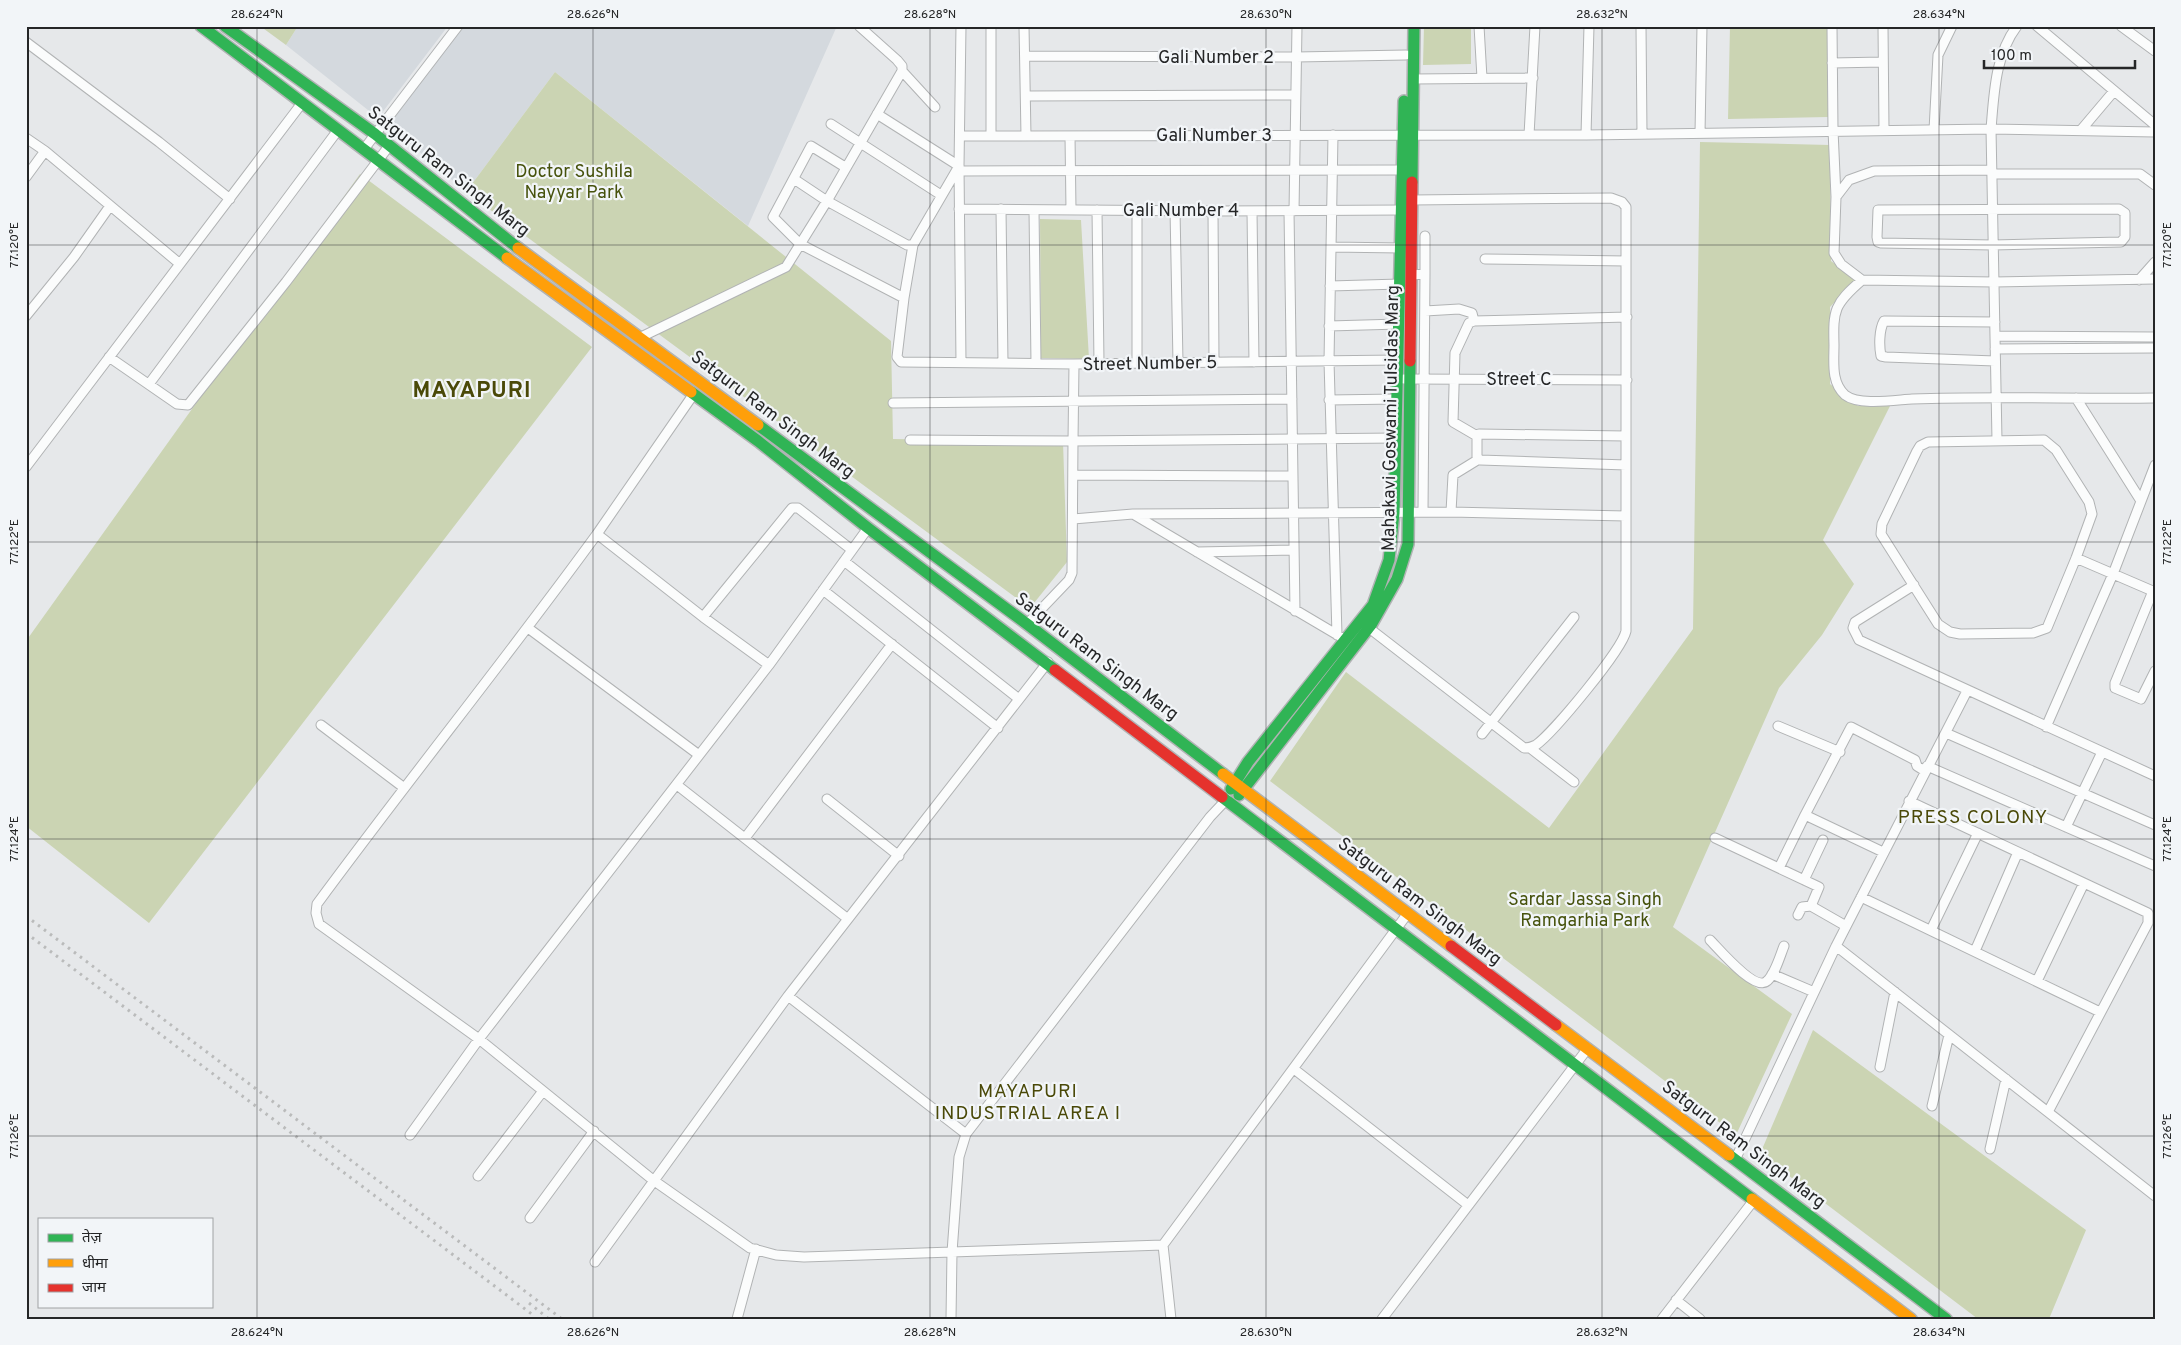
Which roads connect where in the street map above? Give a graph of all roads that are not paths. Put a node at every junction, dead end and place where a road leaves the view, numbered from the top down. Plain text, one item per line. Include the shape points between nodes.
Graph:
1 (201, 26) edge
2 (225, 26) edge
3 (458, 26) edge
4 (859, 26) edge
5 (961, 26) edge
6 (991, 26) edge
7 (1024, 26) edge
8 (1297, 26) edge
9 (1406, 26) edge
10 (1414, 26) edge
11 (1479, 26) edge
12 (1535, 26) edge
13 (1589, 26) edge
14 (1641, 26) edge
15 (1702, 26) edge
16 (1832, 26) edge
17 (1883, 26) edge
18 (1952, 26) edge
19 (2017, 26) edge
20 (2037, 26) edge
21 (2121, 26) edge
22 (26, 42) edge
23 (2155, 51) edge
24 (1406, 55) junction
25 (1025, 56) junction
26 (1296, 57) junction
27 (1883, 62) junction
28 (1832, 63) junction
29 (902, 71) junction
30 (1482, 78) junction
31 (1533, 78) junction
32 (1413, 79) junction
33 (2114, 91) junction
34 (1295, 94) junction
35 (1026, 96) junction
36 (302, 103) junction
37 (935, 107) dead end
38 (2155, 112) edge
39 (877, 114) junction
40 (2141, 114) junction
41 (831, 124) dead end
42 (2155, 125) edge
43 (1991, 129) junction
44 (338, 130) junction
45 (1833, 130) junction
46 (1884, 130) junction
47 (1934, 130) junction
48 (2081, 130) junction
49 (2155, 132) edge
50 (1700, 133) junction
51 (375, 134) junction
52 (1408, 134) junction
53 (1642, 134) junction
54 (1294, 135) junction
55 (1333, 135) junction
56 (1529, 135) junction
57 (1586, 135) junction
58 (960, 136) junction
59 (991, 136) junction
60 (1026, 136) junction
61 (1070, 136) junction
62 (26, 138) edge
63 (860, 143) junction
64 (389, 146) junction
65 (364, 148) junction
66 (45, 151) junction
67 (379, 160) junction
68 (845, 167) junction
69 (959, 169) junction
70 (1294, 169) junction
71 (1332, 170) junction
72 (1403, 170) junction
73 (1071, 171) junction
74 (1992, 172) junction
75 (26, 177) edge
76 (794, 179) junction
77 (2155, 185) edge
78 (941, 195) junction
79 (1836, 197) junction
80 (230, 199) junction
81 (1412, 200) junction
82 (827, 201) junction
83 (110, 206) junction
84 (960, 209) junction
85 (1001, 209) junction
86 (1034, 210) junction
87 (1071, 210) junction
88 (1096, 210) junction
89 (1137, 210) junction
90 (1175, 210) junction
91 (1332, 210) junction
92 (1402, 210) junction
93 (1993, 210) junction
94 (1213, 211) junction
95 (1252, 211) junction
96 (1291, 211) junction
97 (1425, 236) dead end
98 (800, 244) junction
99 (913, 244) junction
100 (1993, 245) junction
101 (1331, 247) junction
102 (1401, 248) junction
103 (1485, 259) dead end
104 (1626, 261) junction
105 (2155, 262) edge
106 (180, 264) junction
107 (1425, 274) junction
108 (1411, 275) junction
109 (2155, 279) edge
110 (1862, 280) junction
111 (2139, 280) junction
112 (1994, 282) junction
113 (1400, 284) junction
114 (1330, 286) junction
115 (904, 298) junction
116 (1425, 311) junction
117 (26, 316) edge
118 (1626, 317) junction
119 (1474, 320) junction
120 (1995, 322) junction
121 (1399, 324) junction
122 (1329, 326) junction
123 (1995, 336) junction
124 (641, 337) junction
125 (2155, 337) edge
126 (2155, 348) edge
127 (1995, 349) junction
128 (109, 358) junction
129 (1398, 360) junction
130 (1214, 361) junction
131 (1291, 361) junction
132 (1329, 361) junction
133 (1995, 361) junction
134 (961, 362) junction
135 (1003, 362) junction
136 (1036, 362) junction
137 (1099, 362) junction
138 (1137, 362) junction
139 (1178, 362) junction
140 (1254, 362) junction
141 (1074, 364) junction
142 (1398, 379) junction
143 (1410, 379) junction
144 (1425, 379) junction
145 (1454, 379) junction
146 (1627, 380) junction
147 (149, 384) junction
148 (692, 395) junction
149 (2076, 398) junction
150 (2155, 398) edge
151 (1292, 399) junction
152 (1996, 399) junction
153 (1073, 400) junction
154 (1329, 400) junction
155 (1397, 400) junction
156 (893, 403) dead end
157 (1477, 436) junction
158 (1626, 436) junction
159 (1330, 438) junction
160 (1396, 438) junction
161 (1293, 439) junction
162 (910, 440) dead end
163 (1997, 440) junction
164 (1073, 441) junction
165 (1478, 459) junction
166 (2155, 464) edge
167 (1626, 465) junction
168 (26, 467) edge
169 (1073, 476) junction
170 (1293, 476) junction
171 (2141, 501) junction
172 (1408, 512) junction
173 (1423, 512) junction
174 (1451, 512) junction
175 (1394, 513) junction
176 (1132, 514) junction
177 (1293, 514) junction
178 (1333, 514) junction
179 (1626, 516) junction
180 (1073, 519) junction
181 (868, 528) junction
182 (598, 534) junction
183 (852, 550) junction
184 (1294, 550) junction
185 (1197, 552) junction
186 (2076, 558) junction
187 (844, 561) junction
188 (2113, 574) junction
189 (1914, 585) junction
190 (823, 590) junction
191 (2154, 592) edge
192 (1295, 611) junction
193 (703, 617) junction
194 (1574, 618) dead end
195 (1027, 624) junction
196 (528, 628) junction
197 (1369, 628) junction
198 (1341, 637) junction
199 (892, 644) junction
200 (1048, 662) junction
201 (768, 665) junction
202 (2155, 671) edge
203 (1967, 690) junction
204 (1019, 699) junction
205 (1490, 722) junction
206 (321, 725) dead end
207 (1778, 726) dead end
208 (2046, 727) junction
209 (998, 728) junction
210 (1946, 733) junction
211 (1482, 734) dead end
212 (1530, 748) junction
213 (1840, 752) junction
214 (2102, 752) junction
215 (699, 755) junction
216 (1926, 769) junction
217 (2154, 775) edge
218 (1574, 782) dead end
219 (677, 785) junction
220 (1239, 786) junction
221 (403, 787) junction
222 (2082, 792) junction
223 (1228, 799) junction
224 (827, 800) dead end
225 (1909, 801) junction
226 (1805, 815) junction
227 (2155, 825) edge
228 (2066, 827) junction
229 (1978, 833) junction
230 (745, 838) junction
231 (1715, 838) dead end
232 (1823, 840) dead end
233 (1883, 852) junction
234 (2018, 852) junction
235 (899, 856) junction
236 (2155, 866) edge
237 (1780, 868) junction
238 (1804, 880) junction
239 (2084, 883) junction
240 (1861, 896) junction
241 (1811, 906) junction
242 (1408, 913) junction
243 (1798, 915) dead end
244 (848, 919) junction
245 (1846, 926) junction
246 (1396, 929) junction
247 (1931, 930) junction
248 (1710, 940) dead end
249 (1784, 946) dead end
250 (1836, 946) junction
251 (1975, 951) junction
252 (1772, 974) junction
253 (2037, 981) junction
254 (1814, 992) junction
255 (1895, 992) junction
256 (788, 996) junction
257 (2100, 1012) junction
258 (1949, 1035) junction
259 (479, 1039) junction
260 (1588, 1048) junction
261 (1575, 1064) junction
262 (1880, 1067) dead end
263 (1294, 1068) junction
264 (2006, 1079) junction
265 (543, 1091) junction
266 (1932, 1106) dead end
267 (2048, 1112) junction
268 (594, 1131) junction
269 (410, 1134) dead end
270 (966, 1134) junction
271 (1990, 1149) dead end
272 (1735, 1160) junction
273 (478, 1176) dead end
274 (653, 1180) junction
275 (2155, 1196) edge
276 (1754, 1200) junction
277 (1468, 1206) junction
278 (530, 1218) dead end
279 (1164, 1245) junction
280 (756, 1249) junction
281 (952, 1252) junction
282 (595, 1262) dead end
283 (1676, 1300) junction
284 (1939, 1317) edge
285 (737, 1319) edge
286 (951, 1319) edge
287 (1171, 1319) edge
288 (1382, 1319) edge
289 (1662, 1319) edge
290 (1700, 1319) edge
291 (1911, 1319) edge

1 - 36 main road, Satguru Ram Singh Marg
2 - 51 main road, Satguru Ram Singh Marg
3 - 51 street
4 - 29 street via 897,60
5 - 58 street
6 - 59 street
7 - 25 street
8 - 26 street
9 - 24 main road, Mahakavi Goswami Tulsidas Marg
10 - 32 main road, Mahakavi Goswami Tulsidas Marg
11 - 30 street
12 - 31 street
13 - 57 street
14 - 53 street
15 - 50 street
16 - 28 street
17 - 27 street
18 - 47 street via 1938,55
19 - 43 street via 2000,60
20 - 33 street
21 - 23 street
22 - 80 street
24 - 26 street, Gali Number 2
24 - 52 main road, Mahakavi Goswami Tulsidas Marg
25 - 26 street, Gali Number 2
25 - 35 street
26 - 34 street
27 - 28 street
27 - 46 street
28 - 45 street
29 - 37 street
29 - 39 street
30 - 31 street
30 - 32 street
31 - 56 street
32 - 52 main road, Mahakavi Goswami Tulsidas Marg
33 - 40 street
33 - 48 street
34 - 35 street
34 - 54 street
35 - 60 street
36 - 44 main road, Satguru Ram Singh Marg
36 - 80 street
38 - 40 street
39 - 63 street
39 - 69 street
40 - 42 street
41 - 63 street
43 - 47 street, Gali Number 3
43 - 48 street, Gali Number 3
43 - 74 street
44 - 65 main road, Satguru Ram Singh Marg
44 - 147 street
45 - 46 street, Gali Number 3
45 - 50 street, Gali Number 3
45 - 79 street
46 - 47 street, Gali Number 3
48 - 49 street, Gali Number 3
50 - 53 street, Gali Number 3
51 - 64 main road, Satguru Ram Singh Marg
51 - 65 street
52 - 55 street, Gali Number 3
52 - 56 street, Gali Number 3
52 - 72 main road, Mahakavi Goswami Tulsidas Marg
52 - 81 main road, Mahakavi Goswami Tulsidas Marg
53 - 57 street, Gali Number 3
54 - 55 street, Gali Number 3
54 - 61 street, Gali Number 3
54 - 70 street
55 - 71 street
56 - 57 street, Gali Number 3
58 - 59 street, Gali Number 3
58 - 69 street
59 - 60 street, Gali Number 3
60 - 61 street, Gali Number 3
61 - 73 street
62 - 66 street
63 - 68 street
63 - 78 street
64 - 67 street
64 - 124 main road, Satguru Ram Singh Marg via 506,239
65 - 67 main road, Satguru Ram Singh Marg
66 - 75 street
66 - 83 street
67 - 147 street via 188,404 177,404
67 - 148 main road, Satguru Ram Singh Marg
68 - 76 street via 811,146
68 - 82 street
69 - 73 street
69 - 78 street
69 - 84 street
70 - 71 street
70 - 73 street
70 - 96 street
71 - 72 street
71 - 91 street
72 - 92 main road, Mahakavi Goswami Tulsidas Marg
73 - 87 street
74 - 77 street via 2140,174
74 - 79 street via 1874,171 1849,180
74 - 93 street
76 - 82 street
76 - 98 street via 773,217
78 - 99 street
79 - 110 street via 1834,253 1841,264
80 - 106 street
81 - 104 street via 1617,200 1626,207
81 - 108 main road, Mahakavi Goswami Tulsidas Marg
82 - 98 street
82 - 99 street via 907,245
83 - 106 street
83 - 117 street
84 - 85 street, Gali Number 4
84 - 134 street
85 - 86 street, Gali Number 4
85 - 135 street
86 - 87 street, Gali Number 4
86 - 136 street
87 - 88 street, Gali Number 4
88 - 89 street, Gali Number 4
88 - 137 street
89 - 90 street, Gali Number 4
89 - 138 street
90 - 94 street, Gali Number 4
90 - 139 street
91 - 92 street, Gali Number 4
91 - 96 street, Gali Number 4
91 - 101 street
92 - 102 main road, Mahakavi Goswami Tulsidas Marg
93 - 100 street
93 - 100 street via 1878,210 1877,237 1881,243
93 - 100 street via 2119,209 2125,213 2125,237 2120,242
94 - 95 street, Gali Number 4
94 - 130 street
95 - 96 street, Gali Number 4
95 - 140 street
96 - 131 street
97 - 107 street
98 - 115 street
98 - 124 street via 786,267
99 - 115 street
100 - 112 street
101 - 102 street
101 - 114 street
102 - 113 main road, Mahakavi Goswami Tulsidas Marg
103 - 104 street
104 - 118 street
105 - 111 street
106 - 128 street
107 - 108 street
107 - 116 street
108 - 143 main road, Mahakavi Goswami Tulsidas Marg
109 - 111 street
110 - 112 street
110 - 152 street via 1834,311 1836,384 1846,396 1858,401
111 - 112 street
112 - 120 street
113 - 114 street
113 - 121 main road, Mahakavi Goswami Tulsidas Marg
114 - 122 street
115 - 134 street, Street Number 5 via 897,357 901,362
116 - 119 street via 1465,310 1472,313
116 - 144 street
118 - 119 street
118 - 146 street
119 - 145 street via 1469,323 1457,347
120 - 123 street
120 - 133 street via 1884,321 1880,351 1881,356 1886,357
121 - 122 street
121 - 129 main road, Mahakavi Goswami Tulsidas Marg
122 - 132 street
123 - 125 street
123 - 127 street
124 - 195 main road, Satguru Ram Singh Marg
126 - 127 street
127 - 133 street
128 - 147 street
128 - 168 street
129 - 132 street, Street Number 5
129 - 142 main road, Mahakavi Goswami Tulsidas Marg
130 - 139 street, Street Number 5
130 - 140 street, Street Number 5
131 - 132 street, Street Number 5
131 - 140 street, Street Number 5
131 - 151 street
132 - 154 street
133 - 152 street
134 - 135 street, Street Number 5
135 - 136 street, Street Number 5
136 - 141 street, Street Number 5
137 - 138 street, Street Number 5
137 - 141 street, Street Number 5
138 - 139 street, Street Number 5
141 - 153 street
142 - 143 street, Street C
142 - 155 main road, Mahakavi Goswami Tulsidas Marg
143 - 144 street, Street C
143 - 172 main road, Mahakavi Goswami Tulsidas Marg
144 - 145 street, Street C
144 - 173 street
145 - 146 street, Street C
145 - 157 street via 1453,422
146 - 158 street
148 - 181 main road, Satguru Ram Singh Marg via 758,441
148 - 182 street
149 - 150 street
149 - 152 street
149 - 171 street
151 - 153 street
151 - 161 street
152 - 163 street
153 - 156 street
153 - 164 street
154 - 155 street
154 - 159 street
155 - 160 main road, Mahakavi Goswami Tulsidas Marg
157 - 158 street
157 - 165 street
158 - 167 street
159 - 160 street
159 - 161 street
159 - 178 street
160 - 175 main road, Mahakavi Goswami Tulsidas Marg
161 - 164 street
161 - 170 street
162 - 164 street
163 - 186 street via 2044,440 2056,450 2092,507 2091,521
163 - 189 street via 1928,442 1916,451 1881,529 1883,539
164 - 169 street
165 - 167 street
165 - 174 street via 1453,475
166 - 171 street
167 - 179 street
169 - 170 street
169 - 180 street
170 - 177 street
171 - 188 street
172 - 173 street
172 - 175 street
172 - 197 main road, Mahakavi Goswami Tulsidas Marg via 1408,544 1401,572 1390,597
173 - 174 street
174 - 179 street
175 - 178 street
175 - 198 main road, Mahakavi Goswami Tulsidas Marg via 1390,564 1383,586 1373,605
176 - 177 street
176 - 180 street
176 - 185 street
177 - 178 street
177 - 184 street
178 - 198 street
179 - 212 street via 1625,636 1584,693
180 - 195 street via 1073,565 1069,580
181 - 183 street
181 - 200 main road, Satguru Ram Singh Marg
182 - 193 street
182 - 196 street
183 - 187 street
183 - 193 street via 798,508 792,508
184 - 185 street
184 - 192 street
185 - 192 street
186 - 188 street
186 - 189 street via 2046,628 2039,633 1950,632 1938,624
187 - 190 street
187 - 204 street
188 - 191 street
188 - 208 street
189 - 203 street via 1855,622 1854,635
190 - 199 street
190 - 201 street
191 - 202 street via 2115,688 2141,699
192 - 198 street
193 - 201 street
194 - 205 street
195 - 220 main road, Satguru Ram Singh Marg
196 - 215 street
196 - 221 street
197 - 205 street
197 - 220 main road, Mahakavi Goswami Tulsidas Marg
198 - 220 main road, Mahakavi Goswami Tulsidas Marg via 1248,762
199 - 209 street
199 - 230 street
200 - 204 street
200 - 223 main road, Satguru Ram Singh Marg
201 - 215 street
203 - 208 street
203 - 210 street
204 - 209 street
205 - 211 street
205 - 212 street via 1520,745
206 - 221 street
207 - 213 street
208 - 214 street
209 - 235 street
210 - 216 street
210 - 222 street
212 - 218 street
213 - 216 street via 1851,727
213 - 226 street
214 - 217 street
214 - 222 street
215 - 219 street
216 - 225 street
216 - 228 street
219 - 230 street
219 - 259 street
220 - 223 main road
220 - 242 main road, Satguru Ram Singh Marg
221 - 259 street via 317,904 317,920
222 - 227 street
222 - 228 street
223 - 246 main road, Satguru Ram Singh Marg
223 - 270 street via 1210,817
224 - 235 street
225 - 229 street
225 - 233 street
226 - 233 street
226 - 237 street
228 - 236 street
229 - 234 street
229 - 247 street
230 - 244 street
231 - 237 street
232 - 238 street
233 - 240 street
234 - 239 street
234 - 251 street
235 - 244 street
237 - 238 street
238 - 241 street via 1820,887
239 - 253 street
239 - 257 street via 2145,911 2149,918
240 - 245 street
240 - 247 street
241 - 243 street via 1802,907
241 - 245 street
242 - 246 street
242 - 260 main road, Satguru Ram Singh Marg
244 - 256 street
245 - 250 street
246 - 261 main road, Satguru Ram Singh Marg
246 - 263 street
247 - 251 street
248 - 252 street via 1755,983 1764,983
249 - 252 street
250 - 254 street
250 - 255 street
251 - 253 street
252 - 254 street
253 - 257 street
254 - 272 street
255 - 258 street
255 - 262 street
256 - 270 street
256 - 274 street
257 - 267 street
258 - 264 street
258 - 266 street
259 - 265 street
259 - 269 street
260 - 261 street
260 - 272 main road, Satguru Ram Singh Marg
261 - 276 main road, Satguru Ram Singh Marg
261 - 277 street
263 - 277 street
263 - 279 street
264 - 267 street
264 - 271 street
265 - 268 street
265 - 273 street
267 - 275 street
268 - 274 street
268 - 278 street
270 - 281 street via 960,1157
272 - 284 main road, Satguru Ram Singh Marg
274 - 280 street via 750,1248
274 - 282 street
276 - 283 street
276 - 291 main road, Satguru Ram Singh Marg
277 - 288 street
279 - 281 street
279 - 287 street
280 - 281 street via 776,1255 804,1257
280 - 285 street
281 - 286 street
283 - 289 street
283 - 290 street

